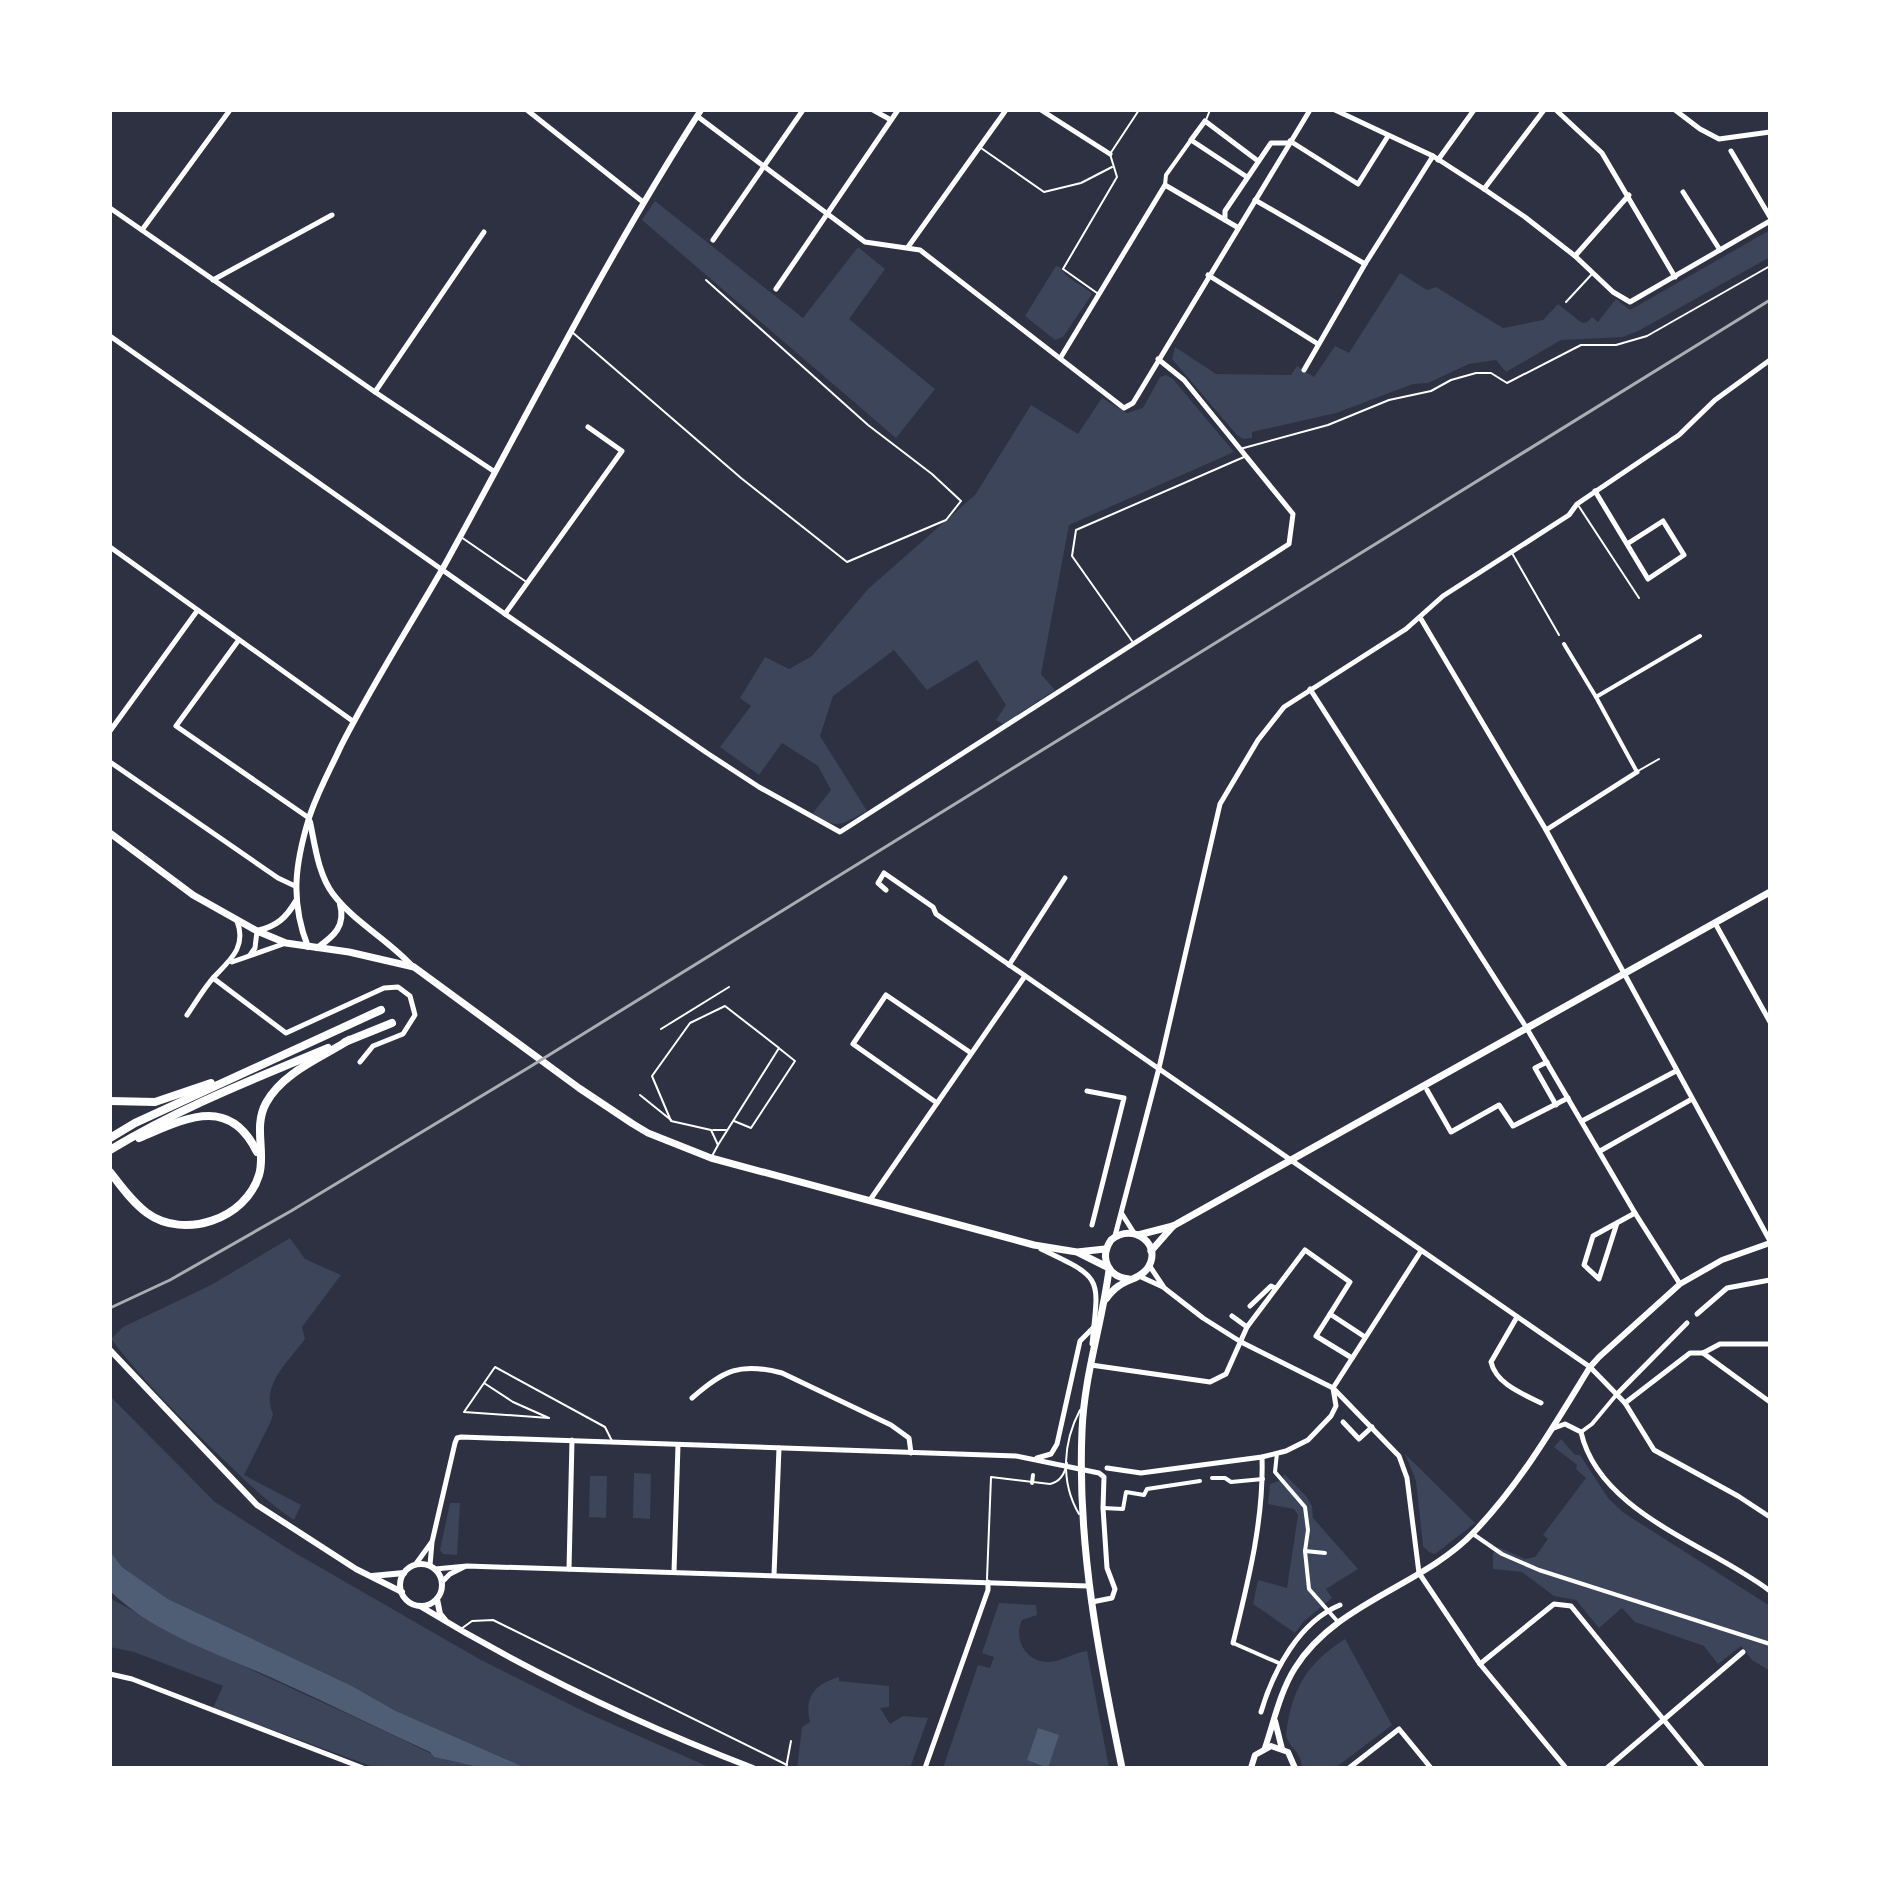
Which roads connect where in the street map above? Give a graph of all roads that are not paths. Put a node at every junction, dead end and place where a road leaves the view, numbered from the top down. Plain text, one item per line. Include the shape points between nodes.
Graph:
1 (230, 110) edge
2 (527, 110) edge
3 (803, 110) edge
4 (873, 110) edge
5 (898, 110) edge
6 (1006, 110) edge
7 (1041, 110) edge
8 (1139, 110) edge
9 (1210, 110) edge
10 (1310, 110) edge
11 (1335, 110) edge
12 (1460, 110) edge
13 (1474, 110) edge
14 (1544, 110) edge
15 (1556, 110) edge
16 (1675, 110) edge
17 (699, 113) edge
18 (1469, 117) junction
19 (891, 120) junction
20 (1205, 121) junction
21 (1770, 132) edge
22 (1388, 136) junction
23 (1191, 140) junction
24 (1289, 142) junction
25 (979, 146) junction
26 (1731, 151) dead end
27 (1110, 154) junction
28 (1436, 158) junction
29 (1258, 161) junction
30 (1113, 166) junction
31 (764, 167) junction
32 (1247, 177) junction
33 (1165, 185) junction
34 (1484, 189) junction
35 (1683, 192) dead end
36 (1629, 195) junction
37 (1255, 200) junction
38 (643, 202) junction
39 (110, 208) edge
40 (332, 215) dead end
41 (828, 215) junction
42 (1770, 219) edge
43 (1225, 220) junction
44 (1237, 227) junction
45 (142, 230) junction
46 (484, 232) dead end
47 (713, 240) dead end
48 (908, 247) junction
49 (1720, 250) junction
50 (1575, 256) junction
51 (1365, 264) junction
52 (1770, 266) edge
53 (1593, 273) junction
54 (1208, 275) junction
55 (1675, 277) junction
56 (213, 280) junction
57 (706, 280) dead end
58 (776, 289) dead end
59 (1098, 294) junction
60 (1566, 302) dead end
61 (571, 331) junction
62 (110, 336) edge
63 (1318, 344) junction
64 (1061, 357) junction
65 (1158, 359) junction
66 (1770, 360) edge
67 (1304, 370) dead end
68 (375, 392) junction
69 (588, 427) dead end
70 (1239, 449) junction
71 (1245, 456) junction
72 (495, 472) junction
73 (1595, 491) junction
74 (1577, 504) junction
75 (460, 536) junction
76 (1627, 544) junction
77 (110, 547) edge
78 (1512, 553) junction
79 (442, 569) junction
80 (526, 582) junction
81 (1639, 598) dead end
82 (197, 611) junction
83 (505, 614) junction
84 (1421, 619) junction
85 (1559, 635) dead end
86 (1700, 636) dead end
87 (238, 641) junction
88 (1135, 644) junction
89 (1564, 644) dead end
90 (1310, 689) junction
91 (1596, 697) junction
92 (354, 722) junction
93 (110, 731) edge
94 (1659, 759) dead end
95 (110, 762) edge
96 (1637, 772) junction
97 (309, 818) junction
98 (1546, 830) junction
99 (110, 833) edge
100 (1065, 878) dead end
101 (295, 886) junction
102 (886, 890) dead end
103 (1770, 892) edge
104 (339, 900) junction
105 (296, 901) junction
106 (237, 920) junction
107 (1715, 923) junction
108 (257, 931) junction
109 (286, 943) junction
110 (312, 947) junction
111 (250, 956) junction
112 (231, 962) junction
113 (1009, 965) junction
114 (414, 967) junction
115 (1623, 974) junction
116 (1025, 976) junction
117 (213, 978) junction
118 (729, 987) dead end
119 (381, 1010) dead end
120 (1768, 1013) edge
121 (187, 1015) dead end
122 (684, 1015) junction
123 (1770, 1022) edge
124 (392, 1023) dead end
125 (690, 1023) junction
126 (1526, 1027) junction
127 (661, 1029) dead end
128 (349, 1040) junction
129 (779, 1048) junction
130 (971, 1053) junction
131 (360, 1062) dead end
132 (1547, 1062) junction
133 (1159, 1068) junction
134 (250, 1070) junction
135 (1676, 1071) junction
136 (1427, 1090) dead end
137 (1087, 1091) dead end
138 (640, 1095) dead end
139 (1568, 1098) junction
140 (1692, 1099) junction
141 (110, 1101) edge
142 (937, 1103) junction
143 (1556, 1105) junction
144 (671, 1121) junction
145 (733, 1121) junction
146 (1582, 1121) junction
147 (711, 1130) junction
148 (728, 1130) junction
149 (110, 1138) edge
150 (718, 1145) junction
151 (111, 1149) edge
152 (1600, 1151) junction
153 (259, 1157) junction
154 (711, 1158) junction
155 (1288, 1161) junction
156 (110, 1172) edge
157 (870, 1200) junction
158 (1122, 1213) junction
159 (1635, 1213) junction
160 (1617, 1223) junction
161 (1092, 1225) dead end
162 (1173, 1226) junction
163 (1136, 1234) junction
164 (1115, 1236) junction
165 (1770, 1242) edge
166 (1034, 1245) junction
167 (1105, 1249) junction
168 (1151, 1251) junction
169 (1421, 1251) junction
170 (1077, 1252) junction
171 (1149, 1265) junction
172 (1108, 1268) junction
173 (1139, 1276) junction
174 (1129, 1279) junction
175 (1770, 1280) edge
176 (1680, 1284) junction
177 (1163, 1287) junction
178 (1275, 1288) junction
179 (1105, 1302) junction
180 (1258, 1311) junction
181 (1330, 1314) junction
182 (1697, 1314) dead end
183 (1232, 1316) dead end
184 (1517, 1317) junction
185 (1687, 1323) dead end
186 (1093, 1327) junction
187 (1247, 1327) junction
188 (1365, 1337) junction
189 (1241, 1342) junction
190 (1770, 1344) edge
191 (110, 1350) edge
192 (1703, 1353) junction
193 (1352, 1358) junction
194 (1090, 1364) junction
195 (1590, 1367) junction
196 (484, 1383) junction
197 (1333, 1388) junction
198 (1617, 1394) junction
199 (692, 1398) dead end
200 (1085, 1402) junction
201 (1770, 1402) edge
202 (1541, 1403) dead end
203 (1625, 1403) junction
204 (1343, 1422) dead end
205 (1372, 1427) junction
206 (1553, 1428) junction
207 (1581, 1432) junction
208 (572, 1440) junction
209 (612, 1442) junction
210 (678, 1445) junction
211 (779, 1448) junction
212 (911, 1453) junction
213 (1277, 1453) junction
214 (1262, 1457) junction
215 (1036, 1459) junction
216 (1067, 1463) junction
217 (1107, 1468) dead end
218 (1033, 1475) dead end
219 (1212, 1478) dead end
220 (1263, 1479) junction
221 (1200, 1481) dead end
222 (1032, 1483) junction
223 (1103, 1508) junction
224 (1770, 1517) edge
225 (1083, 1521) junction
226 (1473, 1534) junction
227 (432, 1542) junction
228 (1305, 1551) junction
229 (1325, 1553) dead end
230 (415, 1565) junction
231 (467, 1566) junction
232 (432, 1567) junction
233 (569, 1569) junction
234 (674, 1572) junction
235 (404, 1573) junction
236 (1419, 1573) junction
237 (774, 1575) junction
238 (370, 1576) junction
239 (442, 1582) junction
240 (988, 1582) junction
241 (1088, 1586) junction
242 (1770, 1591) edge
243 (402, 1592) junction
244 (437, 1599) junction
245 (1091, 1603) junction
246 (1340, 1605) dead end
247 (420, 1606) junction
248 (1326, 1611) junction
249 (1338, 1622) junction
250 (451, 1625) junction
251 (459, 1630) junction
252 (1233, 1643) joint
253 (1770, 1644) edge
254 (1743, 1652) dead end
255 (1281, 1664) junction
256 (1480, 1664) junction
257 (1294, 1670) junction
258 (110, 1674) edge
259 (1264, 1701) junction
260 (1278, 1706) junction
261 (1261, 1712) dead end
262 (1274, 1719) junction
263 (1663, 1720) junction
264 (791, 1741) dead end
265 (1265, 1748) junction
266 (1282, 1749) junction
267 (786, 1766) edge
268 (363, 1768) edge
269 (753, 1768) edge
270 (925, 1768) edge
271 (1122, 1768) edge
272 (1251, 1768) edge
273 (1295, 1768) edge
274 (1349, 1768) edge
275 (1431, 1768) edge
276 (1566, 1768) edge
277 (1607, 1768) edge
278 (1703, 1768) edge

1 - 45 street
2 - 38 street
3 - 31 street
4 - 19 street
5 - 19 street
6 - 25 street
7 - 27 street
8 - 27 lane
9 - 20 lane
10 - 24 street
11 - 22 street
12 - 18 street
13 - 18 street
14 - 34 street
15 - 36 street via 1602,153
16 - 21 street via 1719,139
17 - 31 street
17 - 38 street
18 - 28 street
19 - 41 street
20 - 23 street
20 - 29 street
22 - 24 street via 1358,184
22 - 28 street
23 - 32 street
23 - 33 street via 1166,175
24 - 29 street via 1271,143
24 - 37 street
25 - 30 lane via 1044,192 1081,183
25 - 48 street
26 - 42 street
27 - 30 lane
28 - 34 street
28 - 51 street
29 - 32 street
30 - 59 lane via 1117,177 1063,269
31 - 41 street
31 - 47 street
32 - 43 street via 1225,211
33 - 43 street
33 - 59 street
34 - 50 street
35 - 49 street
36 - 50 street
36 - 55 street
37 - 44 street
37 - 51 street
38 - 61 street
39 - 45 street
40 - 56 street
41 - 48 street via 865,242
41 - 58 street
42 - 49 street
43 - 44 street
44 - 54 street
45 - 56 street
46 - 68 street
48 - 64 street via 920,250
49 - 55 street
50 - 53 street
51 - 63 street
52 - 70 lane via 1647,336 1616,345 1581,345 1507,383 1485,372 1451,380 1328,425
53 - 55 street via 1630,302
53 - 60 lane
54 - 63 street
54 - 65 street
56 - 68 street
57 - 61 lane via 961,501 946,520 847,562
59 - 64 street
61 - 72 street
62 - 79 street
63 - 67 street
64 - 65 street via 1124,408 1133,403
65 - 70 street via 1184,380
66 - 73 street via 1715,400 1679,435
68 - 72 street
69 - 80 street via 622,451
70 - 71 street
71 - 88 street via 1293,514 1289,544
71 - 88 lane via 1076,530 1072,556
72 - 75 street
73 - 74 street
73 - 76 street
74 - 78 street
74 - 81 lane
75 - 79 street
75 - 80 lane
76 - 76 street via 1648,579 1684,555 1663,521
77 - 82 street
78 - 84 street via 1443,596
78 - 85 lane
79 - 83 street
79 - 92 street
80 - 83 street
82 - 87 street
82 - 93 street
83 - 88 street via 749,780 840,832
84 - 90 street
84 - 98 street
86 - 91 street
87 - 92 street
87 - 97 street via 176,726
89 - 91 street
90 - 126 street
90 - 133 street via 1275,718 1220,804
91 - 96 street
92 - 97 street
94 - 96 lane
95 - 101 street
96 - 98 street
97 - 101 street
97 - 104 street via 320,865
98 - 115 street
99 - 106 main road via 193,895
100 - 113 street
101 - 105 street
102 - 113 street via 878,883 884,873
103 - 107 main road
104 - 110 street via 343,921 338,931
104 - 114 street
105 - 108 street via 279,923
105 - 110 street
106 - 108 main road
106 - 112 street via 241,939
107 - 115 main road
107 - 120 street
108 - 109 main road
108 - 111 street
109 - 110 main road
109 - 111 street
110 - 114 main road
111 - 112 street
112 - 117 street
113 - 116 street
114 - 154 main road via 633,1124
115 - 126 main road
115 - 135 street
116 - 130 street
116 - 133 street
117 - 121 street
117 - 131 street via 286,1033 384,988 398,987 410,996 415,1015 403,1034 373,1046
118 - 122 lane
119 - 134 highway
120 - 123 street
122 - 125 lane
122 - 127 lane
124 - 128 highway
125 - 129 lane via 725,1006
125 - 144 lane via 652,1076
126 - 132 street
126 - 155 main road
128 - 151 highway via 232,1087
128 - 153 highway via 277,1086 261,1114
129 - 145 lane
129 - 145 lane via 795,1061 751,1128
130 - 142 street
130 - 142 street via 886,995 853,1044
132 - 139 street
132 - 143 street via 1535,1068
133 - 155 street
133 - 158 street
134 - 141 highway via 155,1102
134 - 149 highway
135 - 140 street
135 - 146 street
136 - 143 street via 1451,1132 1499,1105 1513,1126
137 - 161 street via 1124,1098
138 - 144 lane
139 - 143 street
139 - 146 street
140 - 152 street
140 - 165 street
142 - 157 street
144 - 147 lane
145 - 148 lane
146 - 152 street
147 - 148 lane
147 - 150 lane
148 - 150 lane
150 - 154 lane
151 - 153 highway via 197,1115 215,1115 239,1127
152 - 159 street
153 - 156 highway via 261,1170 242,1205 184,1226 149,1215
154 - 157 main road
155 - 162 main road
155 - 169 street
157 - 166 main road
158 - 163 street
158 - 164 street
159 - 160 street
159 - 176 street
160 - 160 street via 1593,1236 1588,1250 1584,1265 1599,1279
162 - 163 main road
162 - 168 main road
163 - 164 main road
163 - 168 main road
164 - 167 main road
165 - 176 street
166 - 170 main road
166 - 186 street via 1092,1278
167 - 170 main road
167 - 172 main road
168 - 171 main road
169 - 184 street
169 - 188 street
170 - 172 main road
171 - 173 main road
171 - 177 street
172 - 174 main road
172 - 179 main road
173 - 174 main road
173 - 177 street
174 - 179 main road
175 - 182 street via 1727,1288
176 - 195 street
177 - 189 street
178 - 180 street
178 - 180 street via 1248,1305
178 - 181 street via 1305,1250 1350,1282
179 - 194 main road
180 - 187 street
181 - 188 street
181 - 193 street via 1316,1336
183 - 187 street
184 - 195 street
184 - 202 street via 1492,1367 1509,1387
185 - 198 street
186 - 194 street
186 - 215 street via 1080,1341 1055,1449
187 - 189 street
188 - 193 street
189 - 194 street via 1226,1374 1210,1382
189 - 197 street
190 - 192 street via 1720,1344
191 - 238 street via 257,1505
192 - 201 street
192 - 203 street via 1690,1353
193 - 197 street
194 - 200 main road
195 - 198 street
195 - 206 street
196 - 196 lane via 464,1412 549,1418 513,1402
196 - 209 lane via 495,1367 605,1427
197 - 205 street
197 - 213 street via 1336,1406 1331,1416 1308,1440
198 - 203 street
198 - 207 street
199 - 212 street via 728,1372 763,1368 901,1431 909,1438
200 - 216 lane via 1067,1440
200 - 225 main road
203 - 224 street via 1654,1450
204 - 205 street via 1359,1439
205 - 236 street via 1399,1456 1407,1478
206 - 207 street via 1565,1424
206 - 226 street
207 - 242 street via 1592,1462 1632,1506
208 - 209 street
208 - 227 street via 457,1438
208 - 233 street
209 - 210 street
210 - 211 street
210 - 234 street
211 - 212 street
211 - 237 street
212 - 215 street
213 - 214 street
213 - 228 street via 1275,1472 1305,1507
214 - 217 street via 1141,1473
214 - 220 street
215 - 223 street via 1099,1473 1106,1480
216 - 222 lane via 1056,1483
216 - 225 lane via 1068,1491
218 - 222 street
219 - 220 street
220 - 252 street
221 - 223 street via 1147,1489 1144,1495 1126,1492 1123,1509
222 - 240 lane via 991,1477
223 - 245 street via 1107,1568 1115,1589 1107,1601
225 - 241 main road
226 - 236 street
226 - 253 street via 1539,1570
227 - 230 street
227 - 232 street
228 - 229 street
228 - 248 street via 1309,1589
230 - 232 street
230 - 235 street
231 - 232 street
231 - 233 street
231 - 239 street
232 - 239 street
233 - 234 street
234 - 237 street
235 - 238 street
235 - 243 street
236 - 249 street
236 - 256 street
237 - 240 street
238 - 243 street
239 - 244 street
240 - 241 street
240 - 270 street
241 - 245 main road
243 - 247 street
244 - 247 street
244 - 250 street via 440,1614
245 - 271 main road
246 - 248 street
247 - 250 street
248 - 249 street
248 - 255 street
249 - 257 street
250 - 251 street
251 - 267 lane via 472,1621 493,1620
251 - 269 street via 638,1721
252 - 255 street
254 - 263 street
255 - 257 street
255 - 259 street
256 - 263 street via 1554,1604 1571,1606
256 - 276 street
257 - 260 street
258 - 268 street
259 - 260 street
259 - 261 street
260 - 262 street
262 - 265 street
262 - 266 street
263 - 277 street
263 - 278 street
264 - 267 lane
265 - 266 street
265 - 272 street via 1255,1755
266 - 273 street
274 - 275 street via 1399,1729

